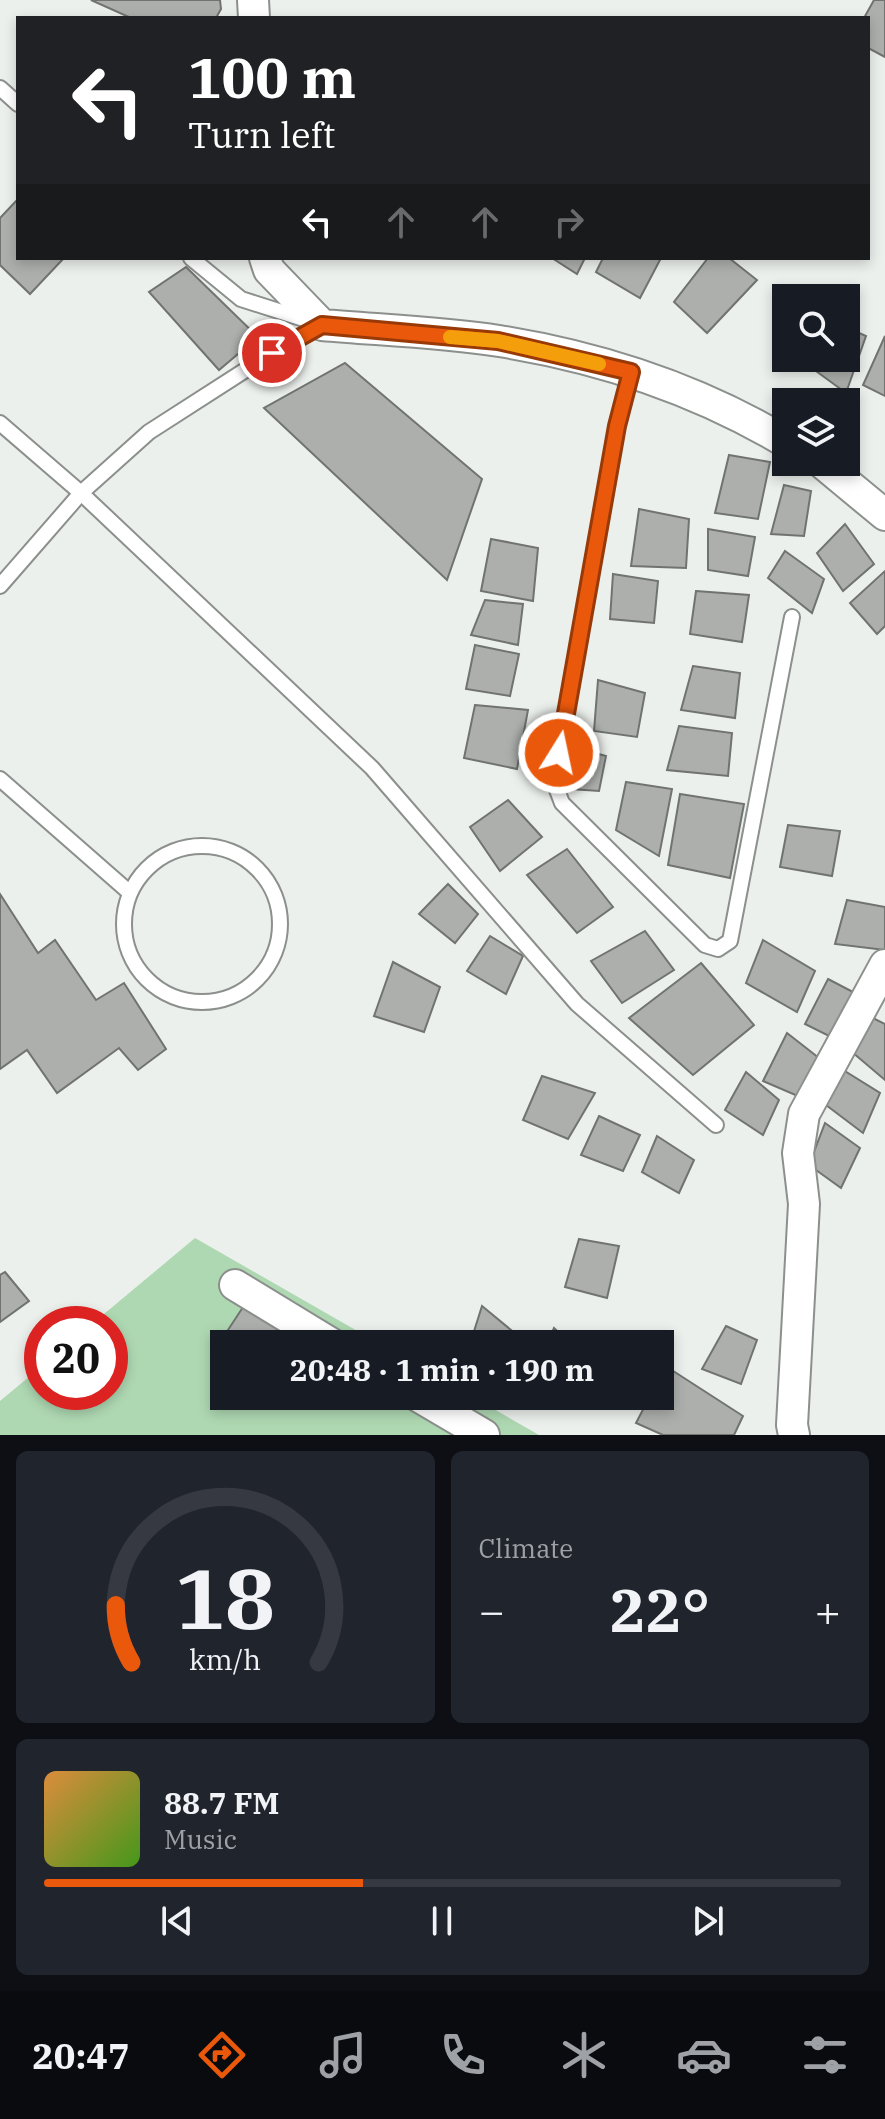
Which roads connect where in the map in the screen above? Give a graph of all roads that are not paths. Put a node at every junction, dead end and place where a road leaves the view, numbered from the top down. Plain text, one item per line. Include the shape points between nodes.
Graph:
1 (0, 88) edge
2 (16, 102) edge
3 (193, 260) edge
4 (266, 260) edge
5 (322, 325) junction
6 (631, 372) junction
7 (0, 423) edge
8 (772, 434) edge
9 (838, 476) edge
10 (81, 493) junction
11 (885, 515) edge
12 (0, 586) edge
13 (792, 617) dead end
14 (0, 779) edge
15 (129, 892) junction
16 (885, 965) edge
17 (716, 1125) dead end
18 (235, 1285) dead end
19 (309, 1330) edge
20 (442, 1410) edge
21 (484, 1435) edge
22 (794, 1435) edge

1 - 2 lane
3 - 5 lane via 241,299
4 - 5 street via 269,270
5 - 6 street via 498,341
5 - 10 lane via 149,432
6 - 8 street
6 - 13 lane via 554,782 562,803 705,945 718,949 730,941
7 - 10 lane
9 - 11 street
10 - 12 lane
10 - 17 lane via 372,768 577,1004
14 - 15 lane
15 - 15 lane via 122,924 129,956 149,983 177,1000 210,1003 242,993 266,971 279,940 279,907 265,877 241,855 210,845 177,848 148,865
16 - 22 street via 804,1114 798,1153 804,1204
18 - 19 street
20 - 21 street

